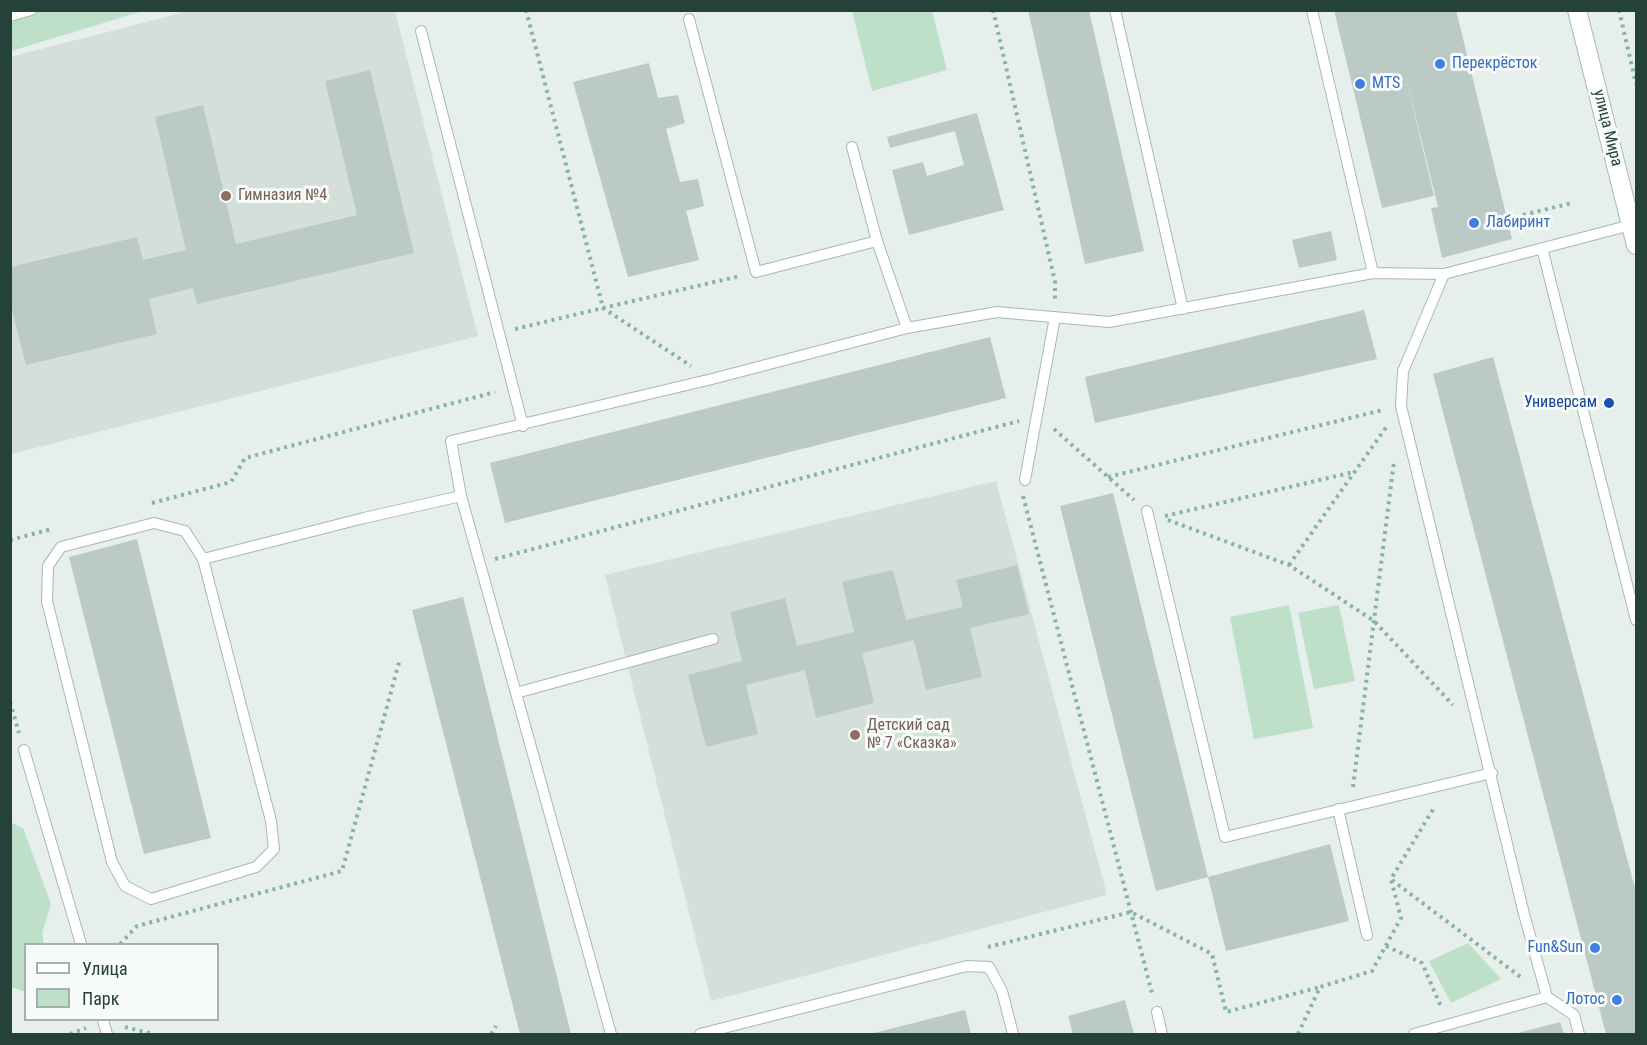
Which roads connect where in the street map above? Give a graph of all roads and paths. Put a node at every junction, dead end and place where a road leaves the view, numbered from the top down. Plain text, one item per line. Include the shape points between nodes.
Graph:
1 (31, 10) edge
2 (526, 10) edge
3 (993, 10) edge
4 (1115, 10) edge
5 (1312, 10) edge
6 (1577, 10) edge
7 (1619, 10) edge
8 (10, 16) edge
9 (689, 19) dead end
10 (421, 31) dead end
11 (1636, 84) edge
12 (852, 147) dead end
13 (1572, 203) dead end
14 (1523, 214) dead end
15 (1631, 225) junction
16 (877, 241) junction
17 (1636, 245) edge
18 (1542, 248) junction
19 (756, 272) junction
20 (1373, 273) junction
21 (1444, 274) junction
22 (603, 308) junction
23 (1183, 309) junction
24 (1055, 317) junction
25 (908, 328) junction
26 (499, 333) junction
27 (712, 379) junction
28 (513, 387) junction
29 (1401, 406) junction
30 (1039, 416) junction
31 (523, 426) junction
32 (1395, 451) dead end
33 (1354, 472) junction
34 (1108, 477) junction
35 (1025, 480) joint
36 (461, 496) junction
37 (143, 505) dead end
38 (1147, 512) joint
39 (55, 529) dead end
40 (10, 540) edge
41 (203, 559) junction
42 (480, 563) junction
43 (1289, 565) junction
44 (1636, 620) edge
45 (1374, 621) junction
46 (713, 639) dead end
47 (400, 659) dead end
48 (516, 693) junction
49 (10, 702) edge
50 (1483, 737) junction
51 (24, 750) joint
52 (1492, 773) junction
53 (1350, 806) junction
54 (1338, 809) junction
55 (1391, 879) dead end
56 (1131, 912) junction
57 (1367, 935) dead end
58 (80, 943) edge
59 (122, 943) edge
60 (1386, 946) dead end
61 (981, 948) dead end
62 (1320, 987) dead end
63 (1547, 997) junction
64 (1157, 1012) joint
65 (106, 1021) edge
66 (1449, 1025) junction
67 (496, 1026) dead end
68 (739, 1030) edge
69 (153, 1035) edge
70 (491, 1035) edge
71 (611, 1035) edge
72 (700, 1035) edge
73 (1013, 1035) edge
74 (1162, 1035) edge
75 (1414, 1035) edge
76 (1579, 1035) edge

1 - 8 lane
2 - 22 path
3 - 24 path via 1055,282
4 - 23 lane
5 - 20 lane
6 - 15 main road, улица Мира
7 - 11 path
9 - 19 lane
10 - 26 lane
12 - 16 lane
13 - 14 path
15 - 17 main road, улица Мира
15 - 18 lane
16 - 19 lane
16 - 25 lane
18 - 21 lane
18 - 44 lane
19 - 22 path
20 - 21 lane
20 - 23 lane
21 - 29 lane via 1403,370
22 - 26 path
22 - 27 path
23 - 24 lane via 1108,322
24 - 25 lane via 997,312
24 - 30 lane
25 - 27 lane
26 - 28 lane
27 - 31 lane
28 - 31 lane
28 - 37 path via 245,458 231,482
29 - 33 path
29 - 34 path
29 - 50 lane
30 - 34 path
30 - 35 lane
30 - 42 path
31 - 36 lane via 450,441
32 - 45 path
33 - 43 path
33 - 43 path via 1162,517
34 - 38 path
35 - 56 path via 1023,494
36 - 41 lane
36 - 42 lane
38 - 54 lane via 1225,837
39 - 40 path
41 - 41 lane via 185,531 154,523 61,547 48,566 47,601 111,862 125,886 152,899 256,867 274,849 271,821
42 - 48 lane
43 - 45 path
45 - 50 path
45 - 53 path
46 - 48 lane
47 - 59 path via 342,871 137,926
48 - 71 lane
49 - 51 path
50 - 52 lane
51 - 58 lane
52 - 53 lane
52 - 63 lane
53 - 54 lane
54 - 57 lane
55 - 63 path
56 - 61 path
56 - 62 path via 1212,954 1226,1012
56 - 64 path
60 - 66 path via 1422,963
63 - 66 lane
63 - 76 lane via 1574,1015
64 - 74 lane
65 - 69 path
66 - 75 lane
67 - 70 path
68 - 72 lane
68 - 73 lane via 967,966 989,967 1002,992

